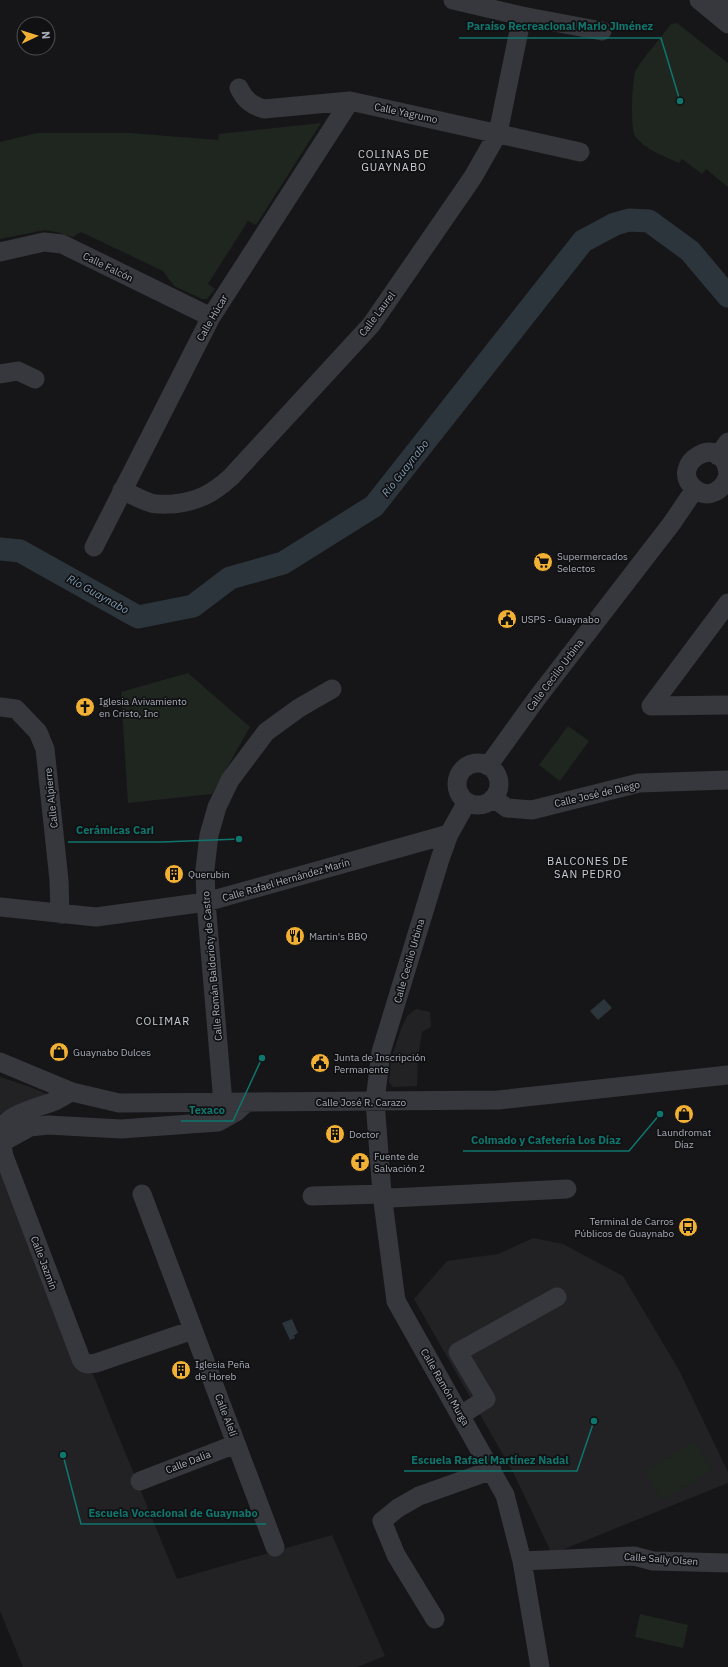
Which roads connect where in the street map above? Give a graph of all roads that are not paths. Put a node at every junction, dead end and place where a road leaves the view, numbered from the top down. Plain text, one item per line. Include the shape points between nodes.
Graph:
1 (453, 0) edge
2 (699, 0) edge
3 (720, 0) edge
4 (728, 6) edge
5 (522, 16) junction
6 (728, 24) edge
7 (602, 32) dead end
8 (239, 88) dead end
9 (350, 101) junction
10 (498, 133) junction
11 (580, 152) dead end
12 (0, 252) edge
13 (211, 317) junction
14 (0, 374) edge
15 (35, 379) dead end
16 (723, 449) edge
17 (726, 483) edge
18 (695, 489) junction
19 (122, 490) junction
20 (94, 547) dead end
21 (728, 603) edge
22 (332, 689) dead end
23 (728, 705) edge
24 (0, 707) edge
25 (488, 766) junction
26 (728, 780) edge
27 (493, 798) junction
28 (467, 802) junction
29 (450, 834) junction
30 (206, 902) junction
31 (0, 907) edge
32 (60, 914) junction
33 (0, 1062) edge
34 (728, 1075) edge
35 (72, 1092) junction
36 (375, 1101) junction
37 (223, 1103) junction
38 (246, 1103) junction
39 (1, 1143) edge
40 (567, 1189) dead end
41 (142, 1194) dead end
42 (382, 1194) junction
43 (312, 1196) dead end
44 (557, 1297) dead end
45 (193, 1330) junction
46 (461, 1415) junction
47 (236, 1444) junction
48 (492, 1470) junction
49 (140, 1481) dead end
50 (275, 1547) dead end
51 (522, 1561) junction
52 (728, 1563) edge
53 (435, 1619) dead end
54 (540, 1667) edge

1 - 5 street
2 - 6 street
3 - 4 street
5 - 7 street
5 - 10 street, Calle Laurel
8 - 9 street, Calle Yagrumo via 244,98 253,106 264,109
9 - 10 street, Calle Yagrumo
9 - 13 street, Calle Húcar
10 - 11 street, Calle Yagrumo
10 - 19 street, Calle Laurel via 473,177 371,325 231,477 217,490 190,502 152,503
12 - 13 street, Calle Falcón via 44,242 62,244
13 - 19 street, Calle Húcar
14 - 15 street via 18,371
16 - 17 street via 727,467
16 - 18 street via 702,453 689,463 688,479
17 - 18 street via 713,493 705,494
18 - 25 street, Calle Cecilio Urbina
19 - 20 street, Calle Húcar
21 - 23 street via 651,706
22 - 30 street, Calle Román Baldorioty de Castro via 299,708 266,732 230,780 209,835 205,869
24 - 32 street, Calle Alpierre via 16,709 38,732 45,749 59,880
25 - 27 street via 498,779 496,795
25 - 28 street via 472,763 460,773 457,789
26 - 27 street, Calle José de Diego via 639,783 532,810 507,808
27 - 28 street via 483,805
28 - 29 street, Calle Cecilio Urbina
29 - 30 street, Calle Rafael Hernández Marín
29 - 36 street, Calle Cecilio Urbina via 381,1052
30 - 32 street, Calle Rafael Hernández Marín via 96,917
30 - 37 street, Calle Román Baldorioty de Castro
31 - 32 street, Calle Rafael Hernández Marín
33 - 35 street, Calle José R. Carazo
34 - 36 street, Calle José R. Carazo via 498,1100
35 - 37 street, Calle José R. Carazo via 119,1103
35 - 39 street, Calle Jazmín via 7,1121 3,1126
36 - 38 street, Calle José R. Carazo
36 - 42 street, Calle Ramón Murga
37 - 38 street, Calle José R. Carazo
38 - 39 street via 218,1122 121,1129 48,1125 30,1127
39 - 45 street, Calle Jazmín via 83,1363 96,1363
40 - 42 street via 391,1198
41 - 45 street, Calle Alelí
42 - 43 street
42 - 46 street, Calle Ramón Murga via 396,1301
44 - 46 street via 458,1352 486,1399
45 - 47 street, Calle Alelí
46 - 48 street, Calle Ramón Murga
47 - 49 street, Calle Dalia
47 - 50 street, Calle Alelí
48 - 51 street, Calle Ramón Murga via 505,1495
48 - 53 street via 419,1496 382,1521 396,1555
51 - 52 street, Calle Sally Olsen via 634,1556 653,1561
51 - 54 street, Calle Ramón Murga

